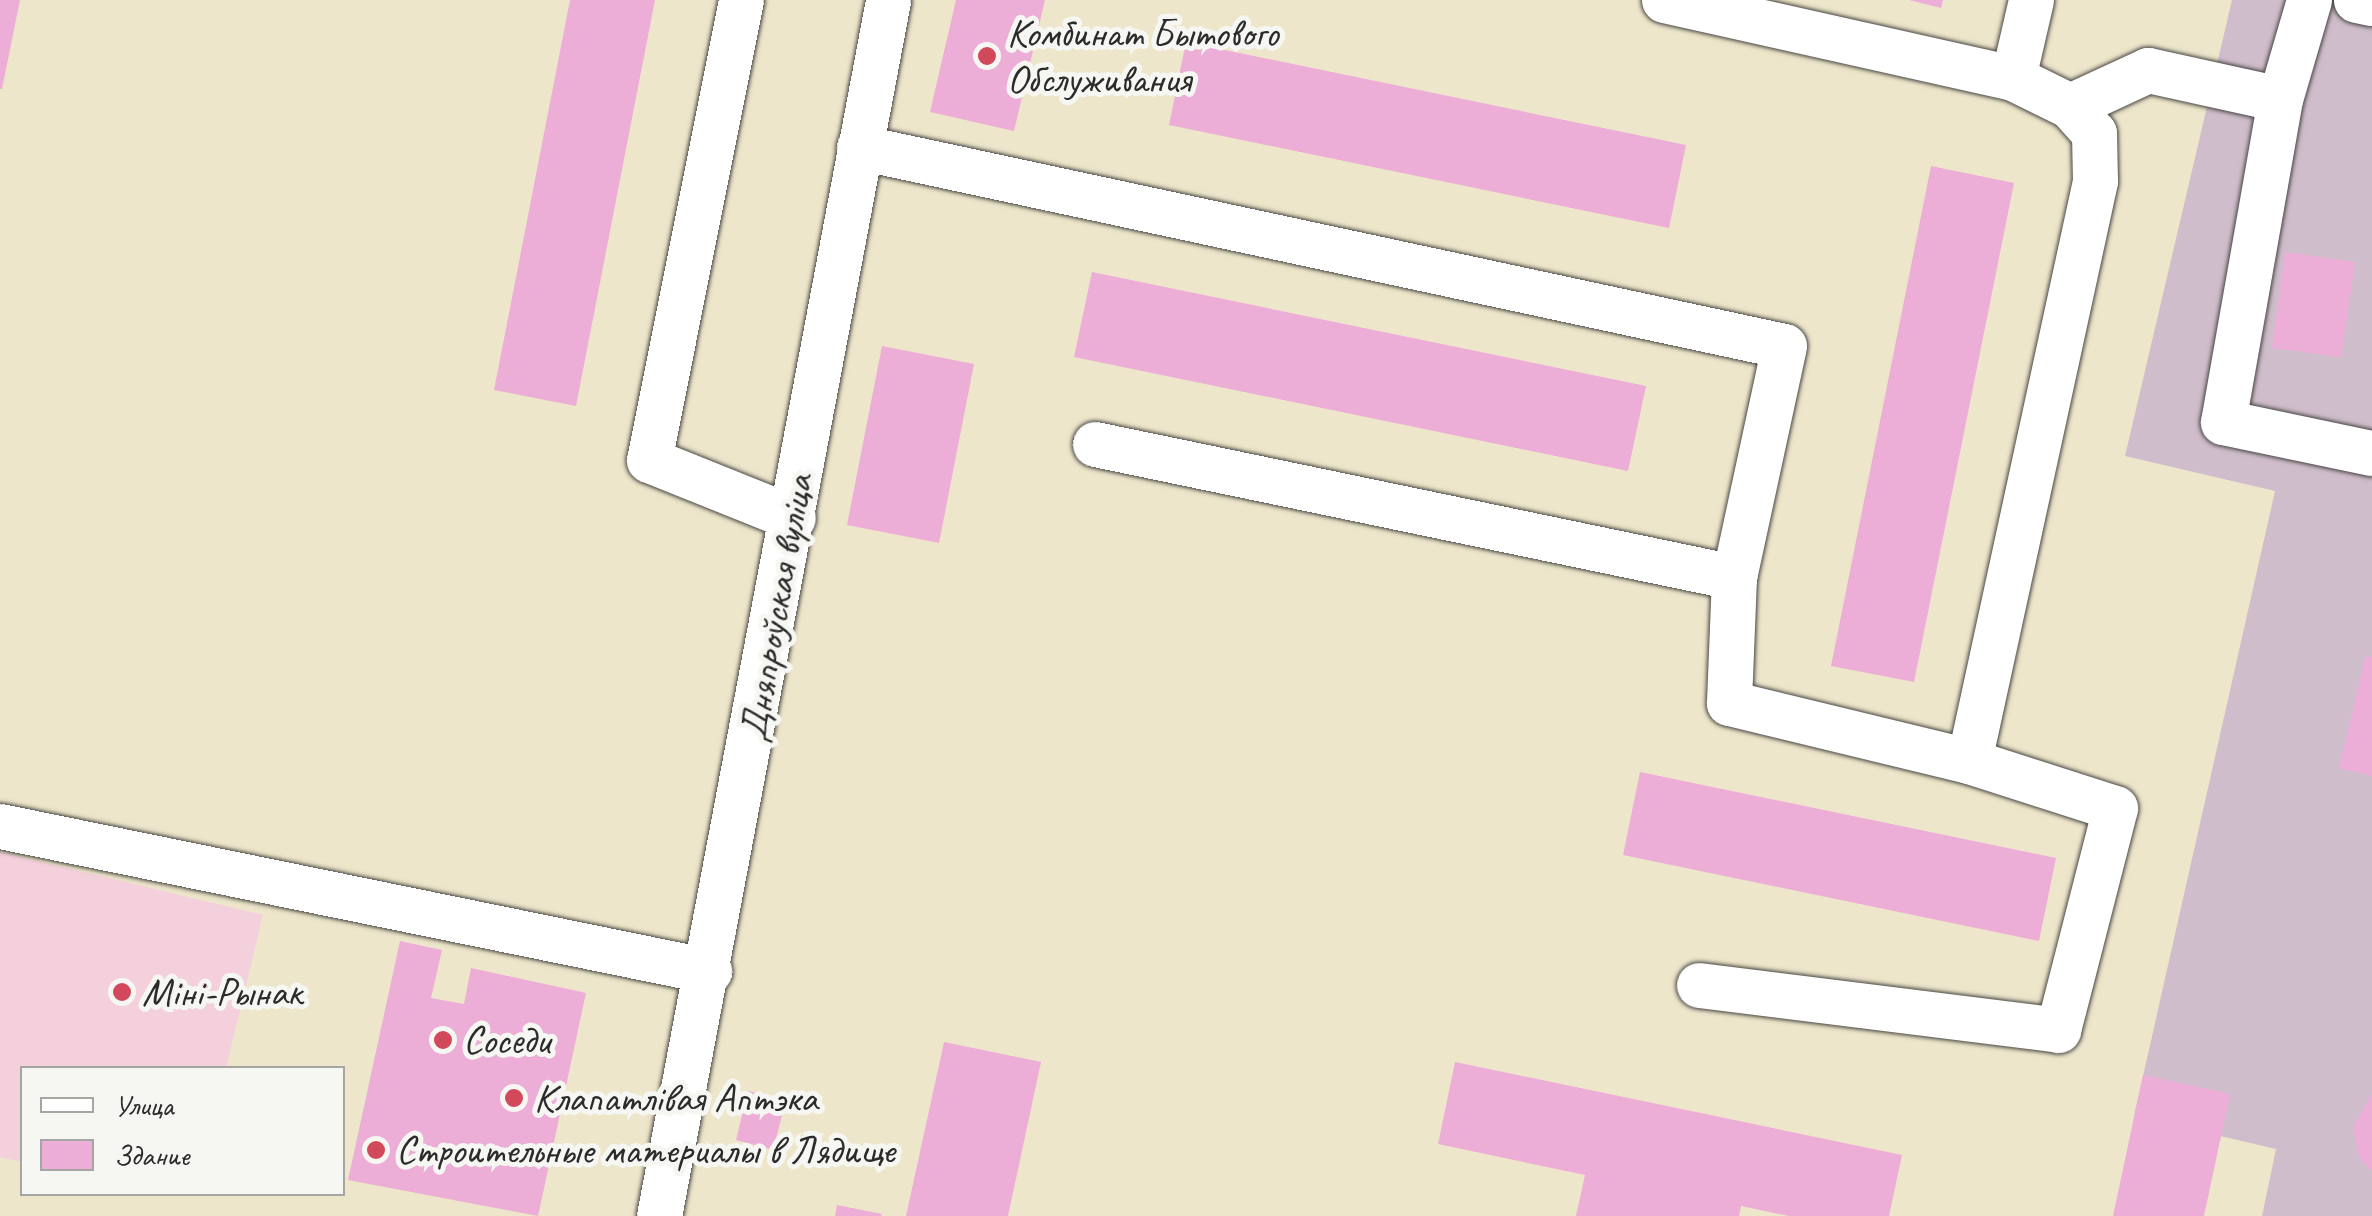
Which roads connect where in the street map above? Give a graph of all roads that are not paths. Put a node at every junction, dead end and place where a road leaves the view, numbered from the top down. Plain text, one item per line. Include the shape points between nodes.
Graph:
1 (741, 0) edge
2 (888, 0) edge
3 (1664, 0) edge
4 (2030, 0) edge
5 (2309, 0) edge
6 (2356, 0) edge
7 (2372, 3) edge
8 (2014, 78) junction
9 (2280, 99) junction
10 (2070, 106) junction
11 (859, 146) junction
12 (1095, 444) dead end
13 (2372, 453) edge
14 (793, 518) junction
15 (1734, 576) junction
16 (1969, 761) junction
17 (0, 826) edge
18 (709, 971) junction
19 (1699, 985) dead end
20 (659, 1216) edge

1 - 14 street via 648,460
2 - 11 street, Дняпроўская вуліца
3 - 8 street
4 - 8 street
5 - 9 street
6 - 7 street
8 - 10 street
9 - 10 street via 2148,70
9 - 13 street via 2224,422
10 - 16 street via 2094,133 2095,180
11 - 14 street, Дняпроўская вуліца
11 - 15 street via 1784,346
12 - 15 street
14 - 18 street, Дняпроўская вуліца
15 - 16 street via 1729,703
16 - 19 street via 2116,808 2058,1030
17 - 18 street
18 - 20 street, Дняпроўская вуліца

